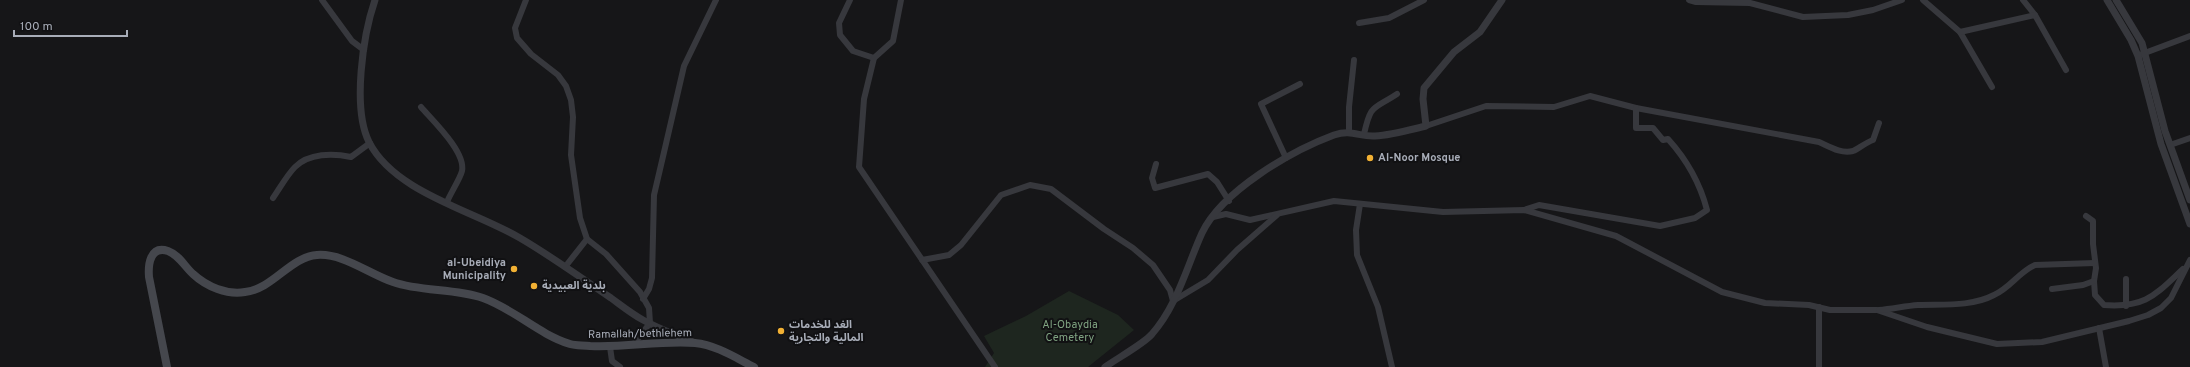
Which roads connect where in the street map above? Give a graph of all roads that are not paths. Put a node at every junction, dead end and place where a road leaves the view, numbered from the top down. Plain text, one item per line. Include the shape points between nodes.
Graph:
1 (322, 0) edge
2 (374, 0) edge
3 (526, 0) edge
4 (716, 0) edge
5 (850, 0) edge
6 (901, 0) edge
7 (1424, 0) edge
8 (1502, 0) edge
9 (1689, 0) edge
10 (1902, 0) edge
11 (1923, 0) edge
12 (2023, 0) edge
13 (2107, 0) edge
14 (2116, 0) edge
15 (2035, 15) junction
16 (1359, 23) dead end
17 (1960, 32) junction
18 (2190, 36) edge
19 (364, 50) junction
20 (2146, 53) junction
21 (2138, 56) junction
22 (874, 58) junction
23 (1354, 60) dead end
24 (2066, 70) dead end
25 (1300, 84) dead end
26 (1992, 87) dead end
27 (1397, 94) dead end
28 (421, 107) dead end
29 (1636, 108) junction
30 (1879, 124) dead end
31 (1426, 126) junction
32 (1350, 132) junction
33 (1364, 134) junction
34 (2190, 138) edge
35 (370, 143) junction
36 (2170, 145) junction
37 (1286, 158) junction
38 (1156, 164) dead end
39 (273, 198) dead end
40 (2190, 200) edge
41 (1228, 201) junction
42 (446, 202) junction
43 (1360, 204) junction
44 (1524, 210) junction
45 (1278, 214) junction
46 (1213, 216) junction
47 (2086, 216) dead end
48 (2190, 224) edge
49 (587, 239) junction
50 (922, 260) junction
51 (2190, 260) edge
52 (2095, 263) junction
53 (2185, 266) junction
54 (565, 267) junction
55 (2126, 280) dead end
56 (2094, 281) junction
57 (2052, 289) dead end
58 (643, 299) junction
59 (1173, 301) junction
60 (2126, 306) junction
61 (1820, 308) junction
62 (1877, 310) junction
63 (650, 324) junction
64 (2099, 328) junction
65 (695, 343) junction
66 (633, 345) junction
67 (610, 347) junction
68 (167, 367) edge
69 (620, 367) edge
70 (754, 367) edge
71 (995, 367) edge
72 (1105, 367) edge
73 (1392, 367) edge
74 (1819, 367) edge
75 (2106, 367) edge

1 - 19 street via 352,41
2 - 19 street via 368,18
3 - 49 street via 515,28 517,38 526,49 558,75 566,86 571,100 571,155 580,218
4 - 58 street via 684,66 654,195 652,278
5 - 22 street via 839,23 840,35 853,52
6 - 22 street via 893,42
7 - 16 street via 1389,18
8 - 31 street via 1480,32 1454,52 1424,88
9 - 10 street via 1750,3 1802,17 1848,15
11 - 17 street
12 - 15 street
13 - 21 street via 2132,40
14 - 20 street
15 - 17 street
15 - 24 street
17 - 26 street
18 - 20 street
19 - 35 street via 361,119
20 - 21 street
20 - 36 street
21 - 48 street via 2161,144
22 - 50 street via 864,99 859,167
23 - 32 street via 1349,106
25 - 37 street via 1261,104
27 - 33 street via 1375,105 1368,114
28 - 42 street via 459,154 462,171
29 - 30 street via 1819,142 1841,152 1854,151 1861,144 1873,140
29 - 31 street via 1590,96 1554,107 1486,106
29 - 44 street via 1636,128 1653,128 1662,140 1668,139 1679,151 1692,171 1707,210 1694,218 1660,226 1539,205
31 - 33 street via 1378,136
32 - 33 street
32 - 37 street via 1335,135
34 - 36 street
35 - 39 street via 351,157 333,153 304,161 295,167
35 - 42 street via 395,172 416,188
36 - 40 street
37 - 41 street via 1243,187
38 - 41 street via 1152,178 1156,188 1208,174 1217,182
41 - 46 street
42 - 54 street via 520,237
43 - 44 street via 1443,212
43 - 45 street via 1334,201
43 - 73 street via 1356,236 1357,254 1378,307
44 - 61 street via 1616,236 1722,292 1765,303
45 - 46 street via 1250,220 1226,214
45 - 59 street via 1208,280
46 - 59 street via 1203,232
47 - 52 street via 2093,221
49 - 54 street
49 - 58 street via 606,254
50 - 59 street via 949,255 962,245 1001,195 1030,185 1051,188 1153,265 1170,290
50 - 71 street
51 - 53 street
52 - 56 street
52 - 62 street via 2035,265 2028,268 2001,292 1985,299 1958,304
53 - 60 street via 2152,297
53 - 64 street via 2171,298 2161,308 2129,321
54 - 63 street
55 - 60 street
56 - 57 street
56 - 60 street via 2095,296 2104,305
58 - 63 street via 648,308
59 - 72 street via 1152,335
61 - 62 street
61 - 74 street
62 - 64 street via 1927,327 1998,344 2042,342
63 - 65 street
63 - 66 street
64 - 75 street
65 - 66 main road, Ramallah/bethlehem
65 - 70 main road, Ramallah/bethlehem via 724,352
66 - 67 main road, Ramallah/bethlehem
67 - 68 main road, Ramallah/bethlehem via 571,344 554,338 483,298 394,283 329,256 316,255 300,260 274,280 248,292 232,294 202,280 177,256 161,250 151,256 148,264
67 - 69 street via 612,361

